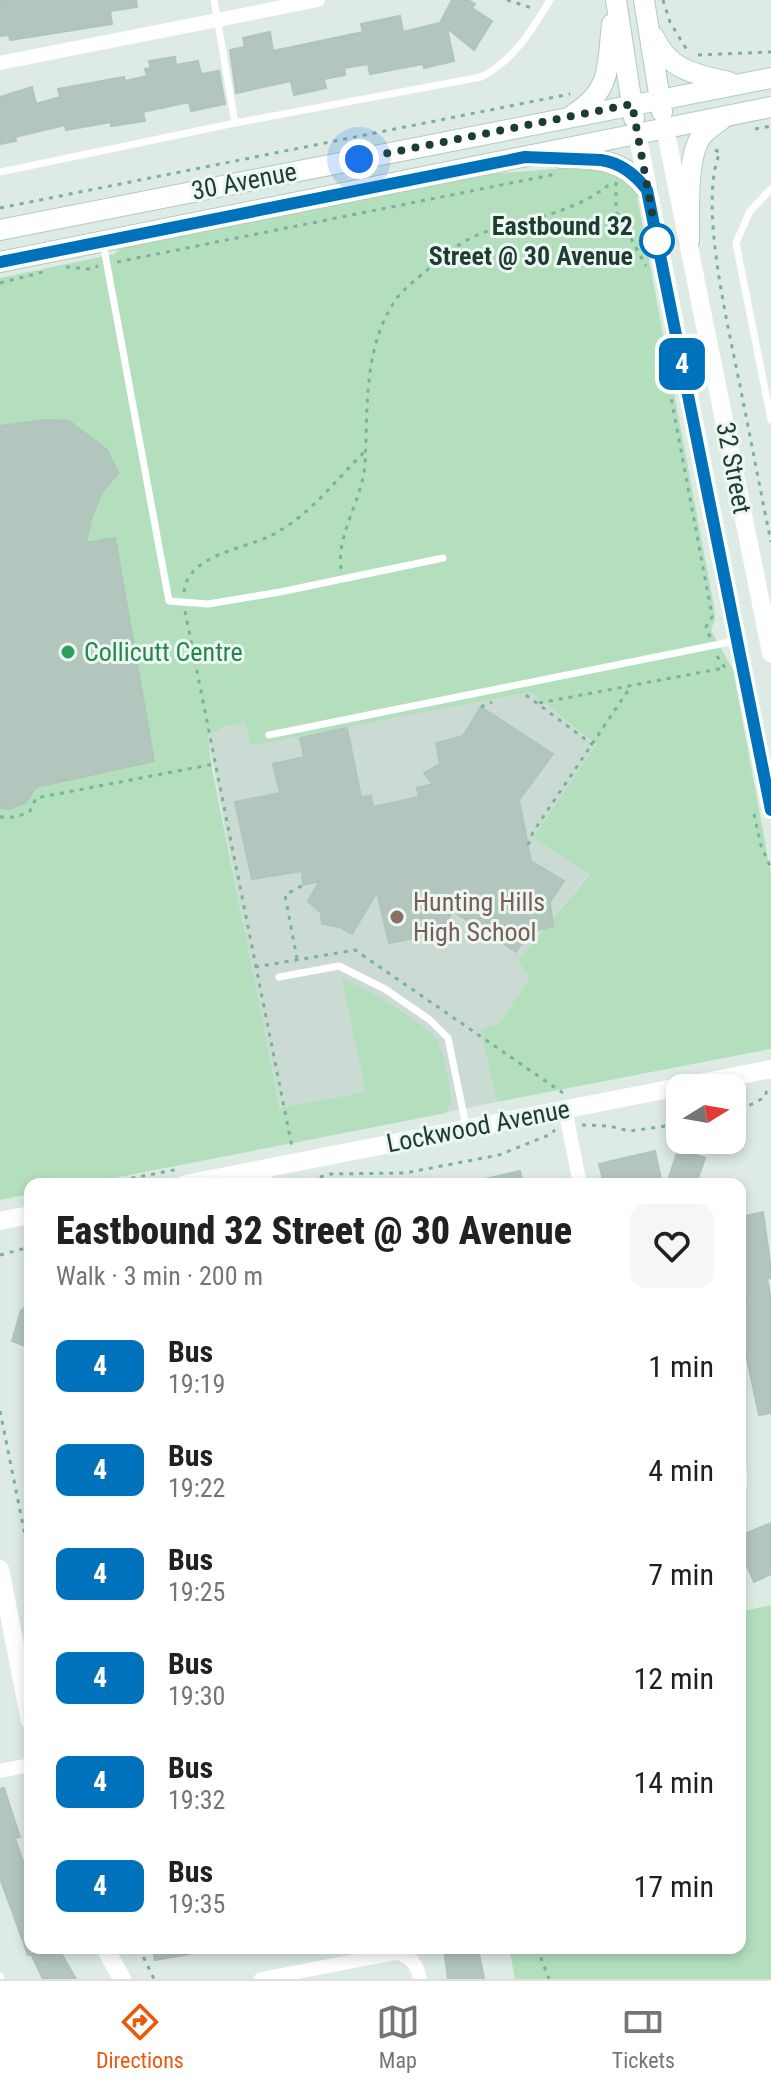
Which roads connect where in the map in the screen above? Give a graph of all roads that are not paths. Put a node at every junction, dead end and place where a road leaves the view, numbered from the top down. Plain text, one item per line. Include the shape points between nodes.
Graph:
1 (214, 0) edge
2 (317, 0) edge
3 (550, 0) edge
4 (615, 0) edge
5 (645, 10) edge
6 (218, 20) junction
7 (0, 63) edge
8 (771, 78) edge
9 (740, 84) junction
10 (660, 99) junction
11 (632, 104) junction
12 (771, 107) edge
13 (727, 116) junction
14 (569, 117) junction
15 (235, 123) junction
16 (665, 128) junction
17 (637, 133) junction
18 (525, 157) junction
19 (0, 172) edge
20 (771, 189) edge
21 (647, 190) junction
22 (0, 230) edge
23 (102, 240) junction
24 (689, 241) junction
25 (0, 262) edge
26 (771, 420) edge
27 (443, 558) dead end
28 (737, 641) junction
29 (771, 653) edge
30 (269, 735) dead end
31 (771, 810) edge
32 (279, 977) dead end
33 (769, 1077) edge
34 (564, 1101) junction
35 (466, 1128) junction
36 (265, 1176) edge
37 (245, 1178) edge
38 (579, 1178) edge
39 (24, 1216) edge
40 (0, 1221) edge
41 (0, 1569) edge
42 (24, 1691) edge
43 (24, 1766) edge
44 (0, 1771) edge
45 (108, 1954) edge
46 (391, 1954) edge
47 (398, 1954) edge
48 (280, 1977) edge
49 (122, 1979) edge
50 (261, 1979) edge
51 (420, 1979) edge

1 - 6 lane
2 - 6 street
3 - 15 lane via 515,52 481,77
4 - 11 main road, 32 Street
4 - 14 main road via 602,89
5 - 9 main road via 658,47 680,69
5 - 10 main road, 32 Street
6 - 7 street
6 - 15 lane
8 - 9 main road, 30 Avenue
9 - 10 main road, 30 Avenue
10 - 11 main road, 30 Avenue
10 - 16 main road, 32 Street
11 - 14 main road, 30 Avenue
11 - 17 main road, 32 Street
12 - 13 main road, 30 Avenue
13 - 16 main road, 30 Avenue
13 - 24 main road via 698,142
14 - 22 main road, 30 Avenue
15 - 19 lane
16 - 17 main road, 30 Avenue
16 - 24 street, 32 Street
17 - 18 main road, 30 Avenue
17 - 21 street, 32 Street
18 - 21 main road via 610,161 631,172
18 - 23 main road, 30 Avenue
20 - 26 lane via 750,211 736,243
21 - 28 street, 32 Street
23 - 25 main road, 30 Avenue
23 - 27 lane via 169,601 208,604
24 - 29 street, 32 Street
28 - 30 lane
28 - 31 street, 32 Street
32 - 35 lane via 339,966 430,1020 448,1038
33 - 34 street, Lockwood Avenue
34 - 35 street, Lockwood Avenue
34 - 38 street
35 - 36 street, Lockwood Avenue
36 - 37 street, Lockwood Avenue
39 - 40 street
41 - 42 street
43 - 44 street
45 - 49 street
46 - 48 street
47 - 51 street via 412,1960
48 - 50 street

